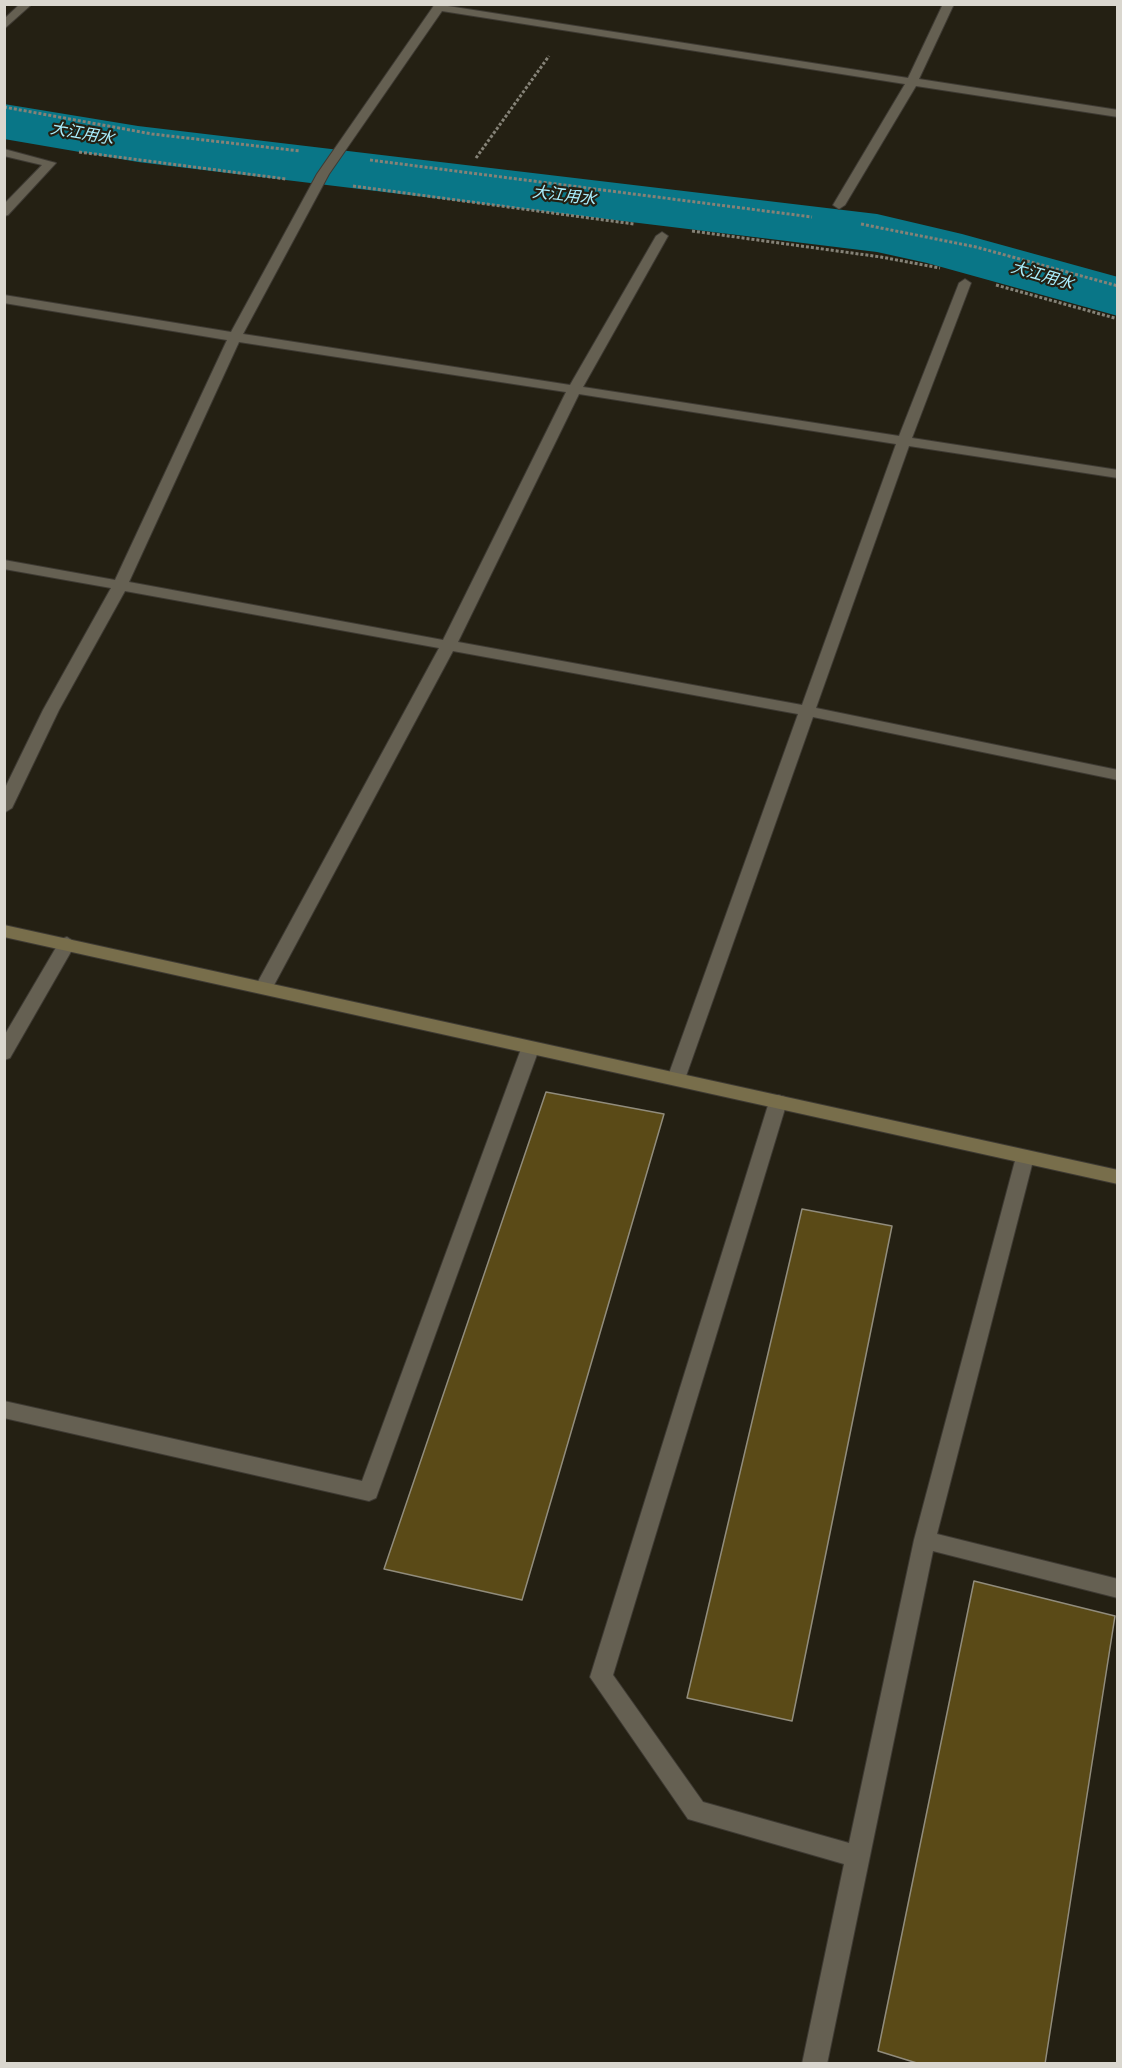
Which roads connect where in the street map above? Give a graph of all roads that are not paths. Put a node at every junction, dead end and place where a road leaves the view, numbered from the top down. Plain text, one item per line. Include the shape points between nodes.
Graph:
1 (27, 4) edge
2 (949, 4) edge
3 (440, 6) edge
4 (4, 26) edge
5 (912, 82) junction
6 (1118, 114) edge
7 (4, 152) edge
8 (839, 205) dead end
9 (4, 212) edge
10 (662, 236) dead end
11 (965, 283) dead end
12 (4, 299) edge
13 (235, 337) junction
14 (574, 390) junction
15 (904, 440) junction
16 (1117, 472) edge
17 (4, 564) edge
18 (121, 584) junction
19 (449, 644) junction
20 (807, 711) junction
21 (1118, 775) edge
22 (4, 808) edge
23 (4, 931) edge
24 (67, 943) junction
25 (264, 987) junction
26 (530, 1049) junction
27 (4, 1053) edge
28 (676, 1079) junction
29 (778, 1102) junction
30 (1025, 1157) junction
31 (1118, 1177) edge
32 (4, 1409) edge
33 (925, 1540) junction
34 (1118, 1589) edge
35 (858, 1857) junction
36 (814, 2064) edge

1 - 4 street
2 - 5 street
3 - 5 street
3 - 13 street via 333,157
5 - 6 street
5 - 8 street
7 - 9 street via 50,163
10 - 14 street
11 - 15 street
12 - 13 street
13 - 14 street
13 - 18 street
14 - 15 street
14 - 19 street
15 - 16 street
15 - 20 street
17 - 18 street
18 - 19 street
18 - 22 street via 51,710
19 - 20 street
19 - 25 street
20 - 21 street
20 - 28 street
23 - 24 street
24 - 25 street
24 - 27 street
25 - 26 street
26 - 28 street
26 - 32 street via 369,1492
28 - 29 street
29 - 30 street
29 - 35 street via 601,1677 696,1811
30 - 31 street
30 - 33 street
33 - 34 street
33 - 35 street
35 - 36 street

